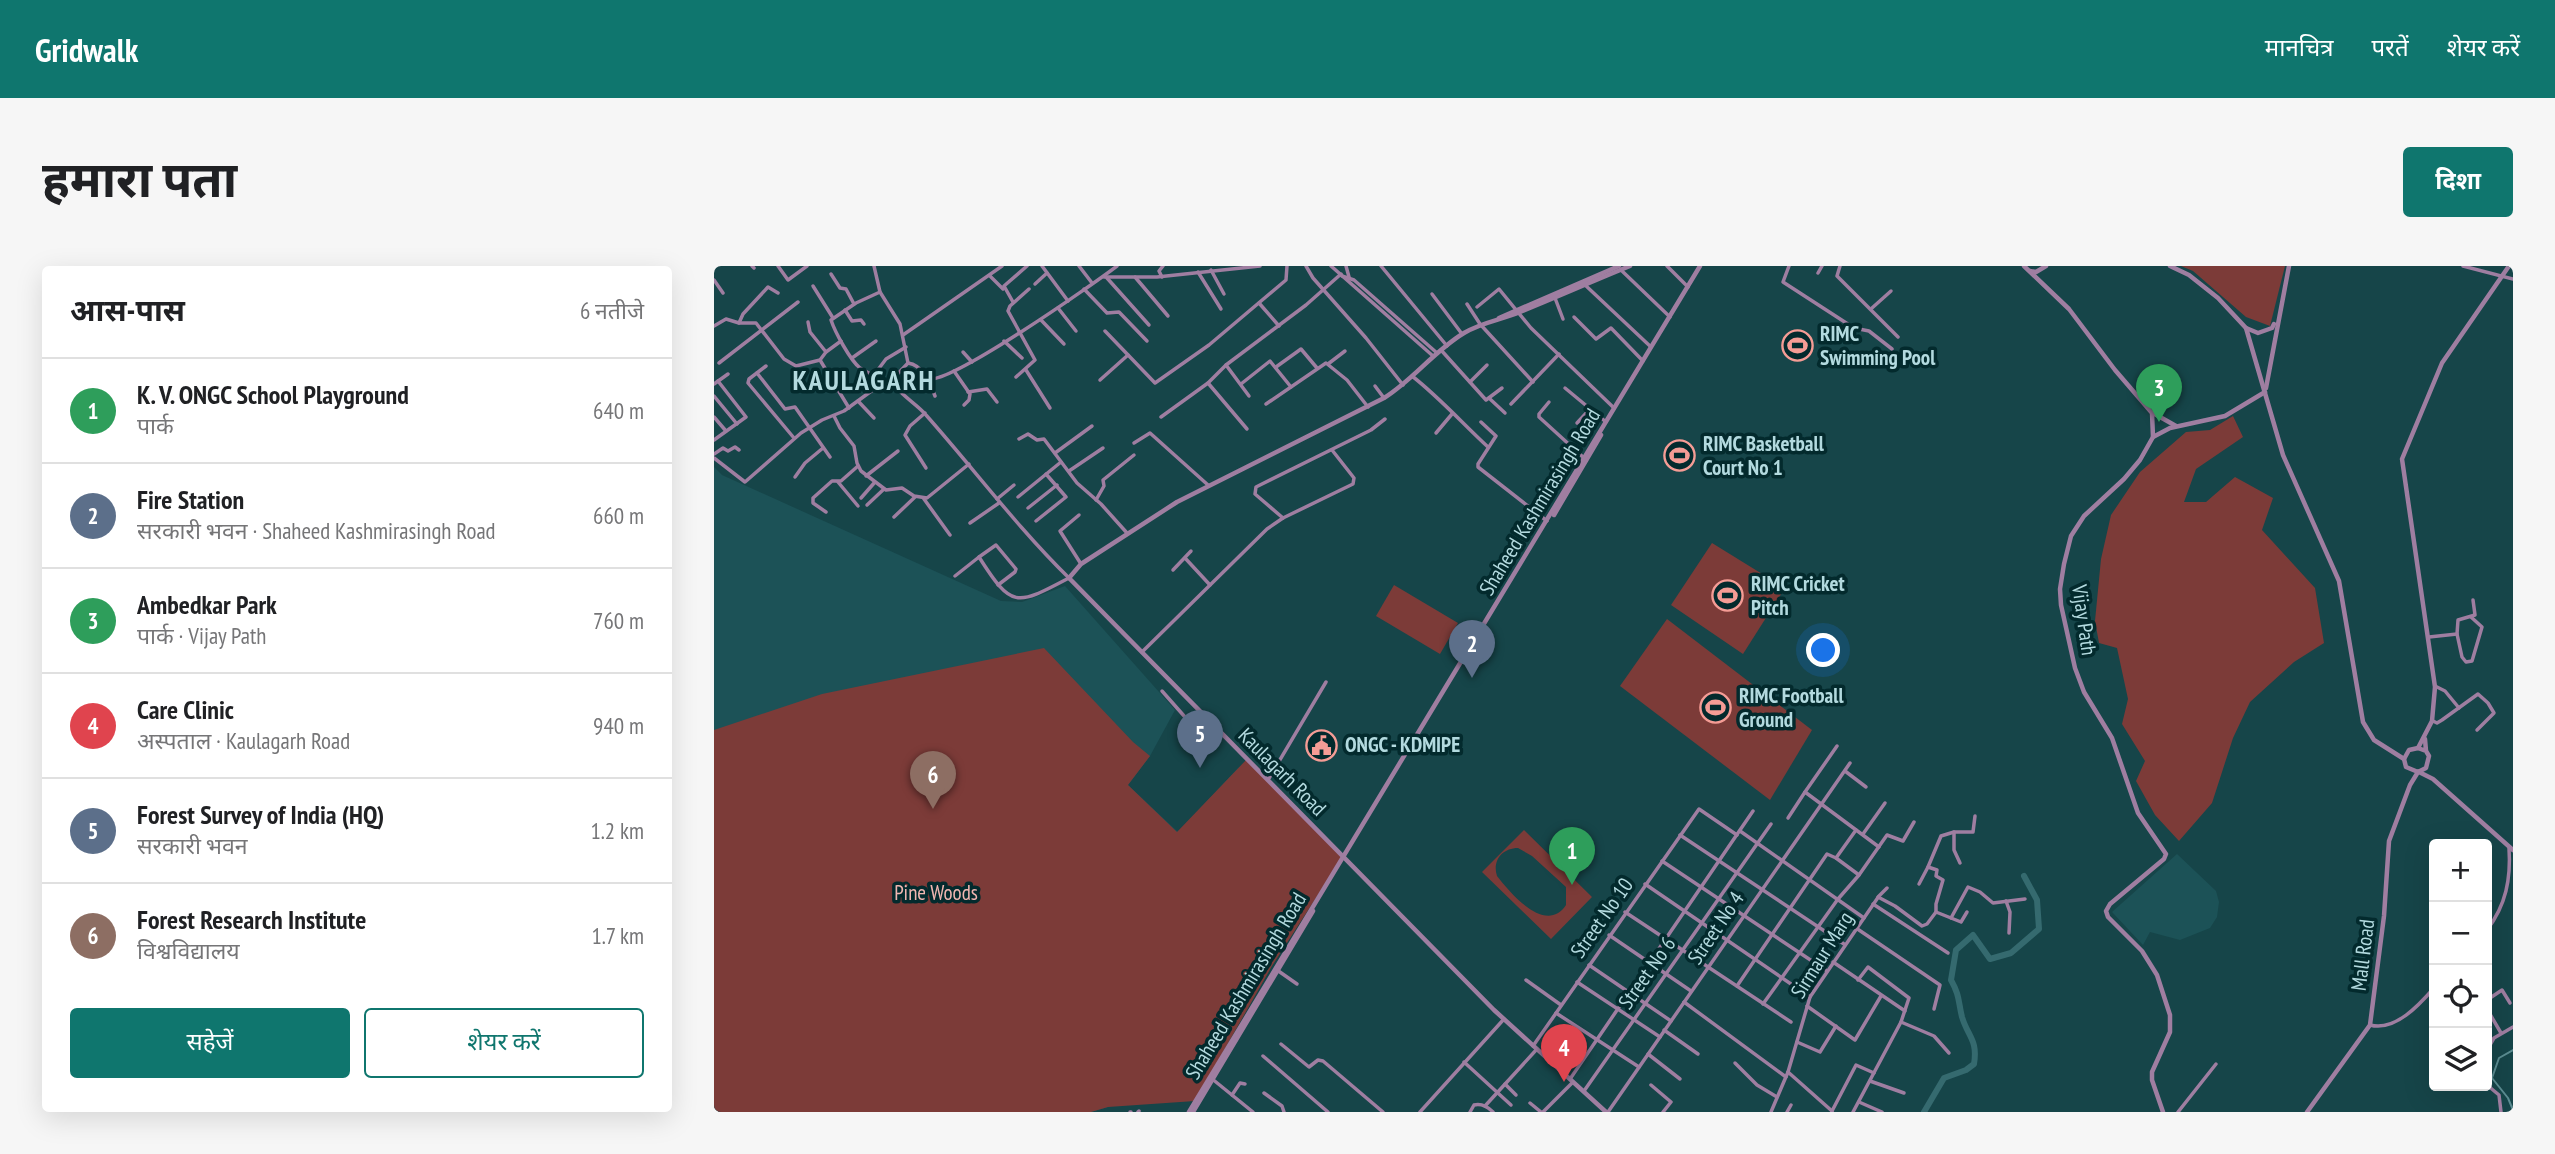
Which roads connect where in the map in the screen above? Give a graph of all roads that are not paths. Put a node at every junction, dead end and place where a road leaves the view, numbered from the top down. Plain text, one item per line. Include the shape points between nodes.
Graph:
1 (778, 266) edge
2 (807, 266) edge
3 (874, 266) edge
4 (1002, 266) edge
5 (1027, 266) edge
6 (1042, 266) edge
7 (1079, 266) edge
8 (1117, 266) edge
9 (1163, 266) edge
10 (1260, 266) edge
11 (1287, 266) edge
12 (1306, 266) edge
13 (1331, 266) edge
14 (1346, 266) edge
15 (1381, 266) edge
16 (1630, 266) edge
17 (1667, 266) edge
18 (1702, 266) edge
19 (1788, 266) edge
20 (1822, 266) edge
21 (1840, 266) edge
22 (2046, 266) edge
23 (2171, 266) edge
24 (2289, 266) edge
25 (2463, 266) edge
26 (2509, 266) edge
27 (1619, 267) edge
28 (2026, 268) edge
29 (1211, 270) junction
30 (1198, 272) junction
31 (1047, 273) junction
32 (1818, 273) dead end
33 (831, 274) dead end
34 (990, 275) junction
35 (1342, 275) junction
36 (2503, 275) junction
37 (1349, 276) junction
38 (1104, 277) junction
39 (1135, 277) junction
40 (1162, 277) junction
41 (2513, 279) edge
42 (714, 281) edge
43 (1092, 283) junction
44 (1583, 283) junction
45 (1035, 284) dead end
46 (813, 286) dead end
47 (1688, 287) junction
48 (1003, 289) junction
49 (1030, 289) dead end
50 (1084, 289) junction
51 (1325, 290) junction
52 (1891, 291) dead end
53 (880, 292) junction
54 (723, 293) dead end
55 (778, 293) dead end
56 (1224, 294) dead end
57 (1432, 294) dead end
58 (1554, 296) junction
59 (1068, 301) junction
60 (798, 302) dead end
61 (1013, 303) junction
62 (1259, 303) junction
63 (854, 304) junction
64 (1467, 304) dead end
65 (1477, 307) dead end
66 (1058, 308) junction
67 (1221, 309) dead end
68 (1871, 309) junction
69 (845, 310) junction
70 (1516, 311) junction
71 (1168, 316) dead end
72 (1574, 317) dead end
73 (1670, 317) junction
74 (833, 318) junction
75 (1563, 319) dead end
76 (1041, 320) junction
77 (2277, 321) junction
78 (808, 322) dead end
79 (739, 323) junction
80 (864, 324) dead end
81 (1480, 324) junction
82 (714, 326) edge
83 (1149, 326) dead end
84 (1279, 326) junction
85 (2246, 328) junction
86 (764, 330) junction
87 (1076, 331) dead end
88 (1105, 331) dead end
89 (1018, 333) junction
90 (1462, 334) junction
91 (903, 335) junction
92 (1898, 337) dead end
93 (841, 341) junction
94 (876, 341) dead end
95 (1004, 341) junction
96 (1147, 341) dead end
97 (1063, 344) dead end
98 (1447, 346) junction
99 (906, 347) junction
100 (1651, 347) junction
101 (1892, 349) dead end
102 (1345, 351) dead end
103 (826, 352) junction
104 (963, 352) dead end
105 (1437, 353) junction
106 (1559, 354) junction
107 (1128, 355) junction
108 (852, 358) junction
109 (1022, 358) dead end
110 (820, 360) junction
111 (1643, 360) junction
112 (972, 362) junction
113 (719, 363) dead end
114 (908, 363) junction
115 (1328, 364) junction
116 (1226, 365) junction
117 (1488, 365) dead end
118 (766, 366) dead end
119 (1276, 367) junction
120 (1317, 368) junction
121 (954, 370) junction
122 (1026, 370) junction
123 (757, 373) junction
124 (728, 374) dead end
125 (874, 375) junction
126 (1412, 376) junction
127 (1016, 377) dead end
128 (928, 379) junction
129 (892, 380) junction
130 (1100, 380) dead end
131 (1470, 382) junction
132 (1533, 382) junction
133 (716, 383) edge
134 (1208, 383) junction
135 (881, 384) junction
136 (1241, 384) junction
137 (1403, 385) junction
138 (1375, 386) dead end
139 (1291, 387) junction
140 (1502, 388) dead end
141 (1564, 388) dead end
142 (968, 392) junction
143 (2265, 393) junction
144 (714, 396) edge
145 (935, 396) dead end
146 (1249, 396) dead end
147 (1384, 398) junction
148 (1490, 399) junction
149 (858, 401) junction
150 (996, 402) dead end
151 (1549, 402) dead end
152 (1266, 404) dead end
153 (1511, 404) dead end
154 (964, 405) dead end
155 (849, 408) junction
156 (1051, 408) dead end
157 (1369, 408) junction
158 (1614, 408) junction
159 (1590, 409) junction
160 (925, 413) junction
161 (1504, 413) dead end
162 (2152, 413) junction
163 (1452, 414) junction
164 (834, 415) junction
165 (714, 417) edge
166 (1161, 417) dead end
167 (874, 418) dead end
168 (1385, 419) dead end
169 (1480, 422) dead end
170 (1606, 422) junction
171 (1577, 423) dead end
172 (737, 424) junction
173 (1093, 426) dead end
174 (810, 427) junction
175 (2177, 427) junction
176 (1247, 429) dead end
177 (726, 431) junction
178 (1436, 433) dead end
179 (2153, 437) junction
180 (794, 438) junction
181 (1019, 439) dead end
182 (714, 440) edge
183 (1134, 443) dead end
184 (1488, 447) junction
185 (823, 448) junction
186 (1103, 448) dead end
187 (739, 450) dead end
188 (1332, 450) junction
189 (898, 451) dead end
190 (1055, 453) junction
191 (1134, 455) dead end
192 (714, 456) edge
193 (830, 457) dead end
194 (1584, 457) junction
195 (1061, 462) junction
196 (969, 464) junction
197 (858, 466) junction
198 (926, 468) dead end
199 (1069, 471) junction
200 (1046, 474) junction
201 (866, 475) junction
202 (795, 477) dead end
203 (838, 482) junction
204 (875, 482) junction
205 (1014, 485) dead end
206 (1056, 485) junction
207 (1208, 485) junction
208 (884, 489) junction
209 (915, 497) junction
210 (861, 498) dead end
211 (1018, 498) dead end
212 (924, 499) junction
213 (1096, 500) junction
214 (998, 501) junction
215 (867, 505) dead end
216 (858, 506) dead end
217 (1028, 508) dead end
218 (826, 513) dead end
219 (1079, 515) dead end
220 (894, 517) dead end
221 (1283, 518) junction
222 (1036, 521) dead end
223 (1547, 521) junction
224 (970, 523) dead end
225 (1126, 533) junction
226 (950, 535) dead end
227 (1191, 551) dead end
228 (979, 557) junction
229 (1185, 558) junction
230 (1081, 564) junction
231 (1173, 570) dead end
232 (956, 576) dead end
233 (1069, 578) junction
234 (998, 585) junction
235 (1210, 585) junction
236 (2473, 600) dead end
237 (2471, 617) junction
238 (2457, 634) junction
239 (2428, 637) junction
240 (1142, 652) junction
241 (1326, 682) dead end
242 (2435, 686) junction
243 (1162, 691) dead end
244 (2459, 708) junction
245 (2432, 721) junction
246 (1213, 724) junction
247 (2477, 730) dead end
248 (2425, 737) junction
249 (1837, 746) dead end
250 (2418, 748) junction
251 (2426, 751) junction
252 (2405, 756) junction
253 (1850, 764) dead end
254 (2426, 768) junction
255 (2409, 770) junction
256 (1845, 771) junction
257 (2419, 772) junction
258 (2433, 779) junction
259 (1268, 780) junction
260 (2410, 785) junction
261 (1866, 787) dead end
262 (1805, 792) junction
263 (1885, 803) dead end
264 (1822, 805) junction
265 (1753, 811) dead end
266 (1975, 816) dead end
267 (1788, 818) dead end
268 (1914, 822) dead end
269 (1770, 824) dead end
270 (1856, 830) junction
271 (1954, 832) junction
272 (1738, 833) junction
273 (1863, 834) junction
274 (1680, 835) junction
275 (1757, 843) junction
276 (1879, 847) junction
277 (2511, 848) edge
278 (1344, 857) junction
279 (1836, 858) junction
280 (1782, 860) junction
281 (1662, 861) junction
282 (1719, 861) junction
283 (1960, 863) dead end
284 (1928, 866) junction
285 (1736, 873) junction
286 (1859, 875) junction
287 (1809, 880) junction
288 (1645, 884) junction
289 (1919, 884) dead end
290 (1701, 887) junction
291 (1887, 888) dead end
292 (1761, 890) junction
293 (1878, 897) junction
294 (1718, 899) junction
295 (1838, 899) junction
296 (2025, 899) dead end
297 (2006, 901) junction
298 (1873, 904) junction
299 (1789, 909) junction
300 (1685, 911) junction
301 (1625, 912) junction
302 (1936, 912) junction
303 (1967, 912) dead end
304 (1743, 915) junction
305 (1864, 918) junction
306 (1951, 918) junction
307 (1701, 922) junction
308 (2492, 924) edge
309 (1817, 927) junction
310 (1856, 928) junction
311 (2009, 933) dead end
312 (1772, 934) junction
313 (1609, 935) junction
314 (1667, 938) junction
315 (1727, 940) junction
316 (1845, 945) junction
317 (1683, 948) junction
318 (1800, 952) junction
319 (1948, 953) dead end
320 (1755, 959) junction
321 (1833, 962) junction
322 (1649, 963) junction
323 (1588, 965) junction
324 (1708, 967) junction
325 (1277, 970) junction
326 (1827, 971) junction
327 (1665, 974) junction
328 (1782, 978) junction
329 (1525, 980) dead end
330 (1858, 981) junction
331 (1577, 982) junction
332 (1297, 984) dead end
333 (1737, 986) junction
334 (1629, 991) junction
335 (1691, 991) junction
336 (2429, 993) edge
337 (1881, 996) junction
338 (1810, 997) junction
339 (2492, 997) edge
340 (1684, 1002) junction
341 (1645, 1003) junction
342 (1763, 1003) junction
343 (2510, 1003) dead end
344 (1562, 1005) junction
345 (1807, 1006) junction
346 (1618, 1007) junction
347 (1934, 1009) dead end
348 (1905, 1012) junction
349 (1556, 1013) junction
350 (2492, 1018) edge
351 (1504, 1019) junction
352 (1634, 1019) junction
353 (1671, 1021) junction
354 (1791, 1022) dead end
355 (1901, 1022) junction
356 (2370, 1025) junction
357 (1836, 1026) junction
358 (2513, 1027) edge
359 (1664, 1030) junction
360 (2501, 1033) junction
361 (1660, 1037) junction
362 (1597, 1038) junction
363 (2492, 1041) edge
364 (1797, 1042) junction
365 (1281, 1044) dead end
366 (1535, 1047) junction
367 (1613, 1049) junction
368 (1949, 1053) dead end
369 (1648, 1054) junction
370 (1698, 1054) dead end
371 (1263, 1056) dead end
372 (1464, 1062) junction
373 (1735, 1063) dead end
374 (2216, 1063) dead end
375 (1639, 1067) junction
376 (1874, 1073) junction
377 (1787, 1074) junction
378 (1211, 1078) junction
379 (1680, 1079) dead end
380 (1571, 1080) junction
381 (1870, 1081) junction
382 (1245, 1084) dead end
383 (1505, 1084) junction
384 (1651, 1085) dead end
385 (2492, 1089) edge
386 (1584, 1091) junction
387 (1498, 1092) junction
388 (1264, 1093) dead end
389 (1904, 1093) dead end
390 (1232, 1095) junction
391 (1516, 1095) dead end
392 (1777, 1097) junction
393 (1858, 1102) junction
394 (1530, 1103) dead end
395 (1485, 1105) junction
396 (1511, 1105) dead end
397 (1791, 1105) dead end
398 (1426, 1106) junction
399 (1191, 1112) edge
400 (1253, 1112) edge
401 (1284, 1112) edge
402 (1328, 1112) edge
403 (1383, 1112) edge
404 (1420, 1112) edge
405 (1432, 1112) edge
406 (1470, 1112) edge
407 (1493, 1112) edge
408 (1542, 1112) edge
409 (1607, 1112) edge
410 (1663, 1112) edge
411 (1771, 1112) edge
412 (1787, 1112) edge
413 (1833, 1112) edge
414 (1853, 1112) edge
415 (1882, 1112) edge
416 (2163, 1112) edge
417 (2178, 1112) edge
418 (2307, 1112) edge
419 (2501, 1112) edge

1 - 2 street via 788,280
3 - 53 street
4 - 34 street
5 - 48 street
6 - 31 street
7 - 43 street
8 - 38 street
9 - 40 street via 1159,271
10 - 29 street
11 - 62 street via 1286,280
12 - 51 street
13 - 35 street
14 - 37 street
15 - 98 street
16 - 27 street
17 - 47 street
18 - 47 street, Shaheed Kashmirasingh Road
18 - 278 street, Shaheed Kashmirasingh Road via 1481,638
19 - 101 street via 1783,282
20 - 32 street
21 - 68 street via 1837,276
22 - 28 street via 2036,271
23 - 85 street via 2218,298
24 - 77 street
25 - 36 street
26 - 36 street
27 - 44 street
27 - 73 street
28 - 162 street via 2069,309
29 - 30 street
29 - 56 street
30 - 40 street
30 - 67 street
31 - 45 street
31 - 59 street
33 - 63 street
34 - 48 street
34 - 91 street
35 - 37 street
35 - 51 street
35 - 105 street
36 - 41 street
36 - 239 street via 2442,363 2402,459
37 - 105 street
38 - 39 street
38 - 43 street
38 - 83 street
39 - 40 street
39 - 71 street
42 - 54 street
43 - 50 street
44 - 58 street
44 - 100 street
46 - 74 street
47 - 73 street, Shaheed Kashmirasingh Road
48 - 61 street
49 - 61 street
50 - 59 street
50 - 96 street via 1107,313 1119,312
51 - 84 street
51 - 137 street
52 - 68 street
53 - 63 street
53 - 91 street
55 - 79 street via 768,287
57 - 90 street
58 - 70 street
58 - 75 street
59 - 66 street
60 - 86 street
61 - 89 street via 1008,312
62 - 84 street
62 - 107 street via 1155,383
63 - 69 street
64 - 81 street
65 - 70 street via 1499,289
66 - 76 street
66 - 87 street
68 - 92 street
69 - 74 street
69 - 80 street via 851,320
70 - 81 street
70 - 106 street
72 - 111 street via 1596,339 1611,328
73 - 100 street, Shaheed Kashmirasingh Road
74 - 93 street
76 - 89 street
76 - 97 street
77 - 85 street via 2258,333
77 - 143 street
78 - 103 street
79 - 82 street via 726,319
79 - 86 street via 754,322
81 - 90 street
81 - 132 street
84 - 116 street
85 - 143 street
86 - 110 street via 790,364
86 - 113 street
88 - 107 street
89 - 95 street
89 - 122 street via 1035,360
90 - 98 street
91 - 99 street
93 - 103 street
93 - 108 street
94 - 108 street
95 - 109 street
95 - 112 street
98 - 105 street
99 - 114 street
99 - 125 street via 886,359
100 - 111 street, Shaheed Kashmirasingh Road
102 - 115 street
103 - 110 street
104 - 112 street
105 - 126 street
105 - 131 street
106 - 132 street
106 - 158 street
107 - 130 street
108 - 125 street
110 - 155 street
111 - 158 street, Shaheed Kashmirasingh Road
112 - 121 street
114 - 128 street
114 - 129 street
115 - 120 street
115 - 157 street
116 - 134 street
116 - 136 street
117 - 131 street
118 - 123 street
119 - 120 street via 1301,349
119 - 136 street via 1269,361
119 - 139 street
120 - 139 street
121 - 128 street
121 - 142 street
122 - 127 street
122 - 156 street
123 - 174 street via 785,409 794,406
123 - 180 street via 748,383
124 - 133 street
125 - 135 street
126 - 137 street
126 - 163 street
128 - 145 street
129 - 135 street
129 - 160 street, Kaulagarh Road
131 - 148 street
132 - 153 street
133 - 172 street via 746,416
134 - 166 street
134 - 176 street
135 - 149 street
136 - 146 street
137 - 147 street
138 - 147 street
139 - 152 street
140 - 148 street
141 - 159 street
142 - 150 street via 987,389
142 - 154 street via 970,399
143 - 175 street via 2225,416
143 - 252 street via 2283,455 2339,581 2363,722 2374,740
144 - 172 street
147 - 157 street
148 - 161 street
149 - 155 street
149 - 167 street
151 - 194 street via 1539,417
155 - 164 street
157 - 207 street
158 - 170 street, Shaheed Kashmirasingh Road
159 - 170 street
159 - 171 street
160 - 196 street, Kaulagarh Road
160 - 198 street via 905,435
162 - 175 street
162 - 179 street
163 - 178 street
163 - 184 street
164 - 174 street
164 - 197 street via 854,446
165 - 177 street
168 - 188 street
169 - 184 street via 1496,436
170 - 194 street, Shaheed Kashmirasingh Road
172 - 177 street
173 - 190 street
174 - 180 street
174 - 185 street
175 - 179 street
177 - 182 street
179 - 416 street, Vijay Path via 2132,470 2084,516 2071,536 2060,590 2084,692 2112,738 2138,813 2166,854 2106,911 2157,975 2170,1015 2170,1032 2152,1072
180 - 192 street via 743,482
181 - 190 street via 1028,434 1044,439
183 - 207 street via 1150,433
184 - 223 street via 1478,467
185 - 193 street
185 - 202 street
186 - 199 street
187 - 192 street via 723,448
188 - 221 street via 1354,482
188 - 221 street via 1256,487 1259,500
189 - 201 street
190 - 195 street
191 - 213 street via 1103,480
194 - 223 street, Shaheed Kashmirasingh Road
195 - 199 street
195 - 200 street
196 - 212 street
196 - 214 street, Kaulagarh Road
197 - 201 street
197 - 203 street
199 - 213 street
200 - 206 street
200 - 211 street
201 - 204 street
203 - 216 street
203 - 218 street via 832,481 813,498
204 - 208 street
204 - 210 street
205 - 214 street
206 - 217 street
206 - 222 street via 1066,497
207 - 225 street
208 - 209 street via 902,488
208 - 215 street
209 - 212 street
209 - 220 street
212 - 226 street
213 - 225 street
214 - 224 street
214 - 233 street, Kaulagarh Road
219 - 230 street via 1060,531
221 - 235 street
223 - 278 street, Shaheed Kashmirasingh Road
225 - 230 street
227 - 229 street
228 - 232 street
228 - 234 street
228 - 234 street via 996,545 1016,569
229 - 231 street
229 - 235 street
230 - 233 street
233 - 234 street via 1019,599
233 - 240 street, Kaulagarh Road
235 - 240 street
236 - 237 street via 2475,615
237 - 238 street via 2458,620
237 - 238 street via 2483,627 2472,662 2462,657
238 - 239 street
239 - 242 street
240 - 246 street, Kaulagarh Road
241 - 259 street
242 - 244 street
242 - 245 street
243 - 246 street via 1202,734
244 - 245 street via 2437,723
244 - 247 street via 2476,693 2488,703 2493,715
245 - 248 street
246 - 259 street, Kaulagarh Road
248 - 250 street
248 - 251 street
249 - 262 street
250 - 251 street
250 - 252 street
251 - 254 street
252 - 255 street
253 - 256 street, Street No 4
254 - 257 street
254 - 258 street
255 - 257 street
255 - 260 street
256 - 261 street
256 - 264 street, Street No 4
257 - 258 street
257 - 260 street
258 - 277 street
259 - 278 street, Kaulagarh Road
260 - 356 street, Mall Road via 2389,841
262 - 264 street
262 - 267 street
263 - 273 street
264 - 270 street
264 - 280 street, Street No 4
265 - 272 street
266 - 271 street via 1973,832
268 - 276 street via 1903,841 1888,835
269 - 275 street, Street No 6
270 - 273 street
270 - 279 street
271 - 283 street
271 - 284 street via 1939,838
272 - 274 street, Street No 10 via 1699,809
272 - 275 street
272 - 282 street
273 - 276 street
274 - 281 street, Street No 10
274 - 282 street
275 - 280 street
275 - 285 street, Street No 6
276 - 286 street
277 - 308 street via 2507,892
278 - 325 street, Shaheed Kashmirasingh Road
278 - 351 street, Kaulagarh Road
278 - 378 street, Shaheed Kashmirasingh Road
279 - 286 street
279 - 287 street via 1828,854
280 - 287 street
280 - 292 street, Street No 4
281 - 288 street, Street No 10
281 - 290 street
282 - 285 street
282 - 290 street
284 - 289 street
284 - 302 street via 1943,880
285 - 292 street
285 - 294 street, Street No 6
286 - 295 street
287 - 295 street
287 - 299 street
288 - 300 street
288 - 301 street, Street No 10
290 - 294 street
290 - 300 street
291 - 293 street, Sirmaur Marg
292 - 299 street
292 - 304 street, Street No 4
293 - 298 street, Sirmaur Marg
293 - 302 street via 1922,926
294 - 304 street
294 - 307 street, Street No 6
295 - 305 street
295 - 309 street
296 - 297 street
297 - 306 street via 1992,902 1968,887
297 - 311 street
298 - 305 street, Sirmaur Marg
298 - 319 street
299 - 309 street
299 - 312 street
300 - 307 street
300 - 314 street
301 - 313 street, Street No 10
301 - 314 street
302 - 306 street
303 - 306 street via 1961,922
304 - 312 street
304 - 315 street, Street No 4
305 - 310 street, Sirmaur Marg
307 - 315 street
307 - 317 street, Street No 6
309 - 316 street
309 - 318 street
310 - 316 street, Sirmaur Marg
310 - 347 street via 1940,985
312 - 318 street
312 - 320 street
313 - 322 street
313 - 323 street, Street No 10
314 - 317 street
314 - 322 street
315 - 320 street
315 - 324 street, Street No 4
316 - 321 street, Sirmaur Marg
317 - 324 street
317 - 327 street, Street No 6
318 - 326 street
318 - 328 street
320 - 328 street
320 - 333 street
321 - 326 street, Sirmaur Marg
321 - 330 street
322 - 327 street
322 - 334 street
323 - 331 street, Street No 10
323 - 334 street
324 - 333 street
324 - 335 street, Street No 4
325 - 332 street
325 - 378 street, Shaheed Kashmirasingh Road
326 - 338 street, Sirmaur Marg
327 - 335 street
327 - 341 street, Street No 6
328 - 338 street
328 - 342 street
329 - 344 street
330 - 337 street
330 - 348 street via 1868,967 1909,997
331 - 344 street, Street No 10
331 - 346 street
333 - 342 street
334 - 341 street
334 - 346 street
335 - 340 street, Street No 4
336 - 356 street via 2410,1013 2388,1024
337 - 348 street
337 - 357 street via 1856,1040
338 - 345 street, Sirmaur Marg
339 - 343 street via 2502,990
340 - 353 street, Street No 4
340 - 377 street
341 - 352 street, Street No 6
341 - 353 street
342 - 354 street
344 - 349 street, Street No 10
345 - 357 street
345 - 364 street, Sirmaur Marg
346 - 352 street
346 - 362 street
348 - 355 street
349 - 362 street
349 - 366 street, Street No 10
350 - 360 street
351 - 366 street, Kaulagarh Road
351 - 372 street
352 - 361 street
352 - 367 street, Street No 6
353 - 359 street, Street No 4
355 - 368 street via 1934,1036
355 - 376 street
356 - 418 street, Mall Road
357 - 364 street via 1820,1052
358 - 360 street
359 - 361 street, Street No 4
359 - 370 street
360 - 363 street
361 - 369 street, Street No 4
362 - 367 street
362 - 380 street
364 - 377 street, Sirmaur Marg
365 - 403 street via 1309,1067 1321,1060
366 - 380 street, Kaulagarh Road
366 - 383 street, Street No 10
367 - 375 street
367 - 386 street, Street No 6
369 - 375 street, Street No 4
369 - 379 street
371 - 402 street
372 - 387 street
372 - 398 street
373 - 392 street
374 - 417 street
375 - 409 street, Street No 4
376 - 381 street
376 - 413 street via 1856,1065
377 - 392 street, Sirmaur Marg
377 - 413 street
378 - 390 street
378 - 399 street, Shaheed Kashmirasingh Road
380 - 386 street, Kaulagarh Road
380 - 408 street
381 - 389 street
381 - 393 street
382 - 390 street via 1240,1083
383 - 387 street, Street No 10
383 - 391 street
384 - 410 street via 1671,1102
385 - 419 street via 2499,1095
386 - 409 street, Kaulagarh Road
387 - 395 street, Street No 10
387 - 396 street
388 - 401 street
390 - 400 street
392 - 411 street, Sirmaur Marg
393 - 414 street
393 - 415 street
394 - 408 street
395 - 406 street, Street No 10 via 1474,1105
395 - 407 street
397 - 412 street
398 - 404 street
398 - 405 street

